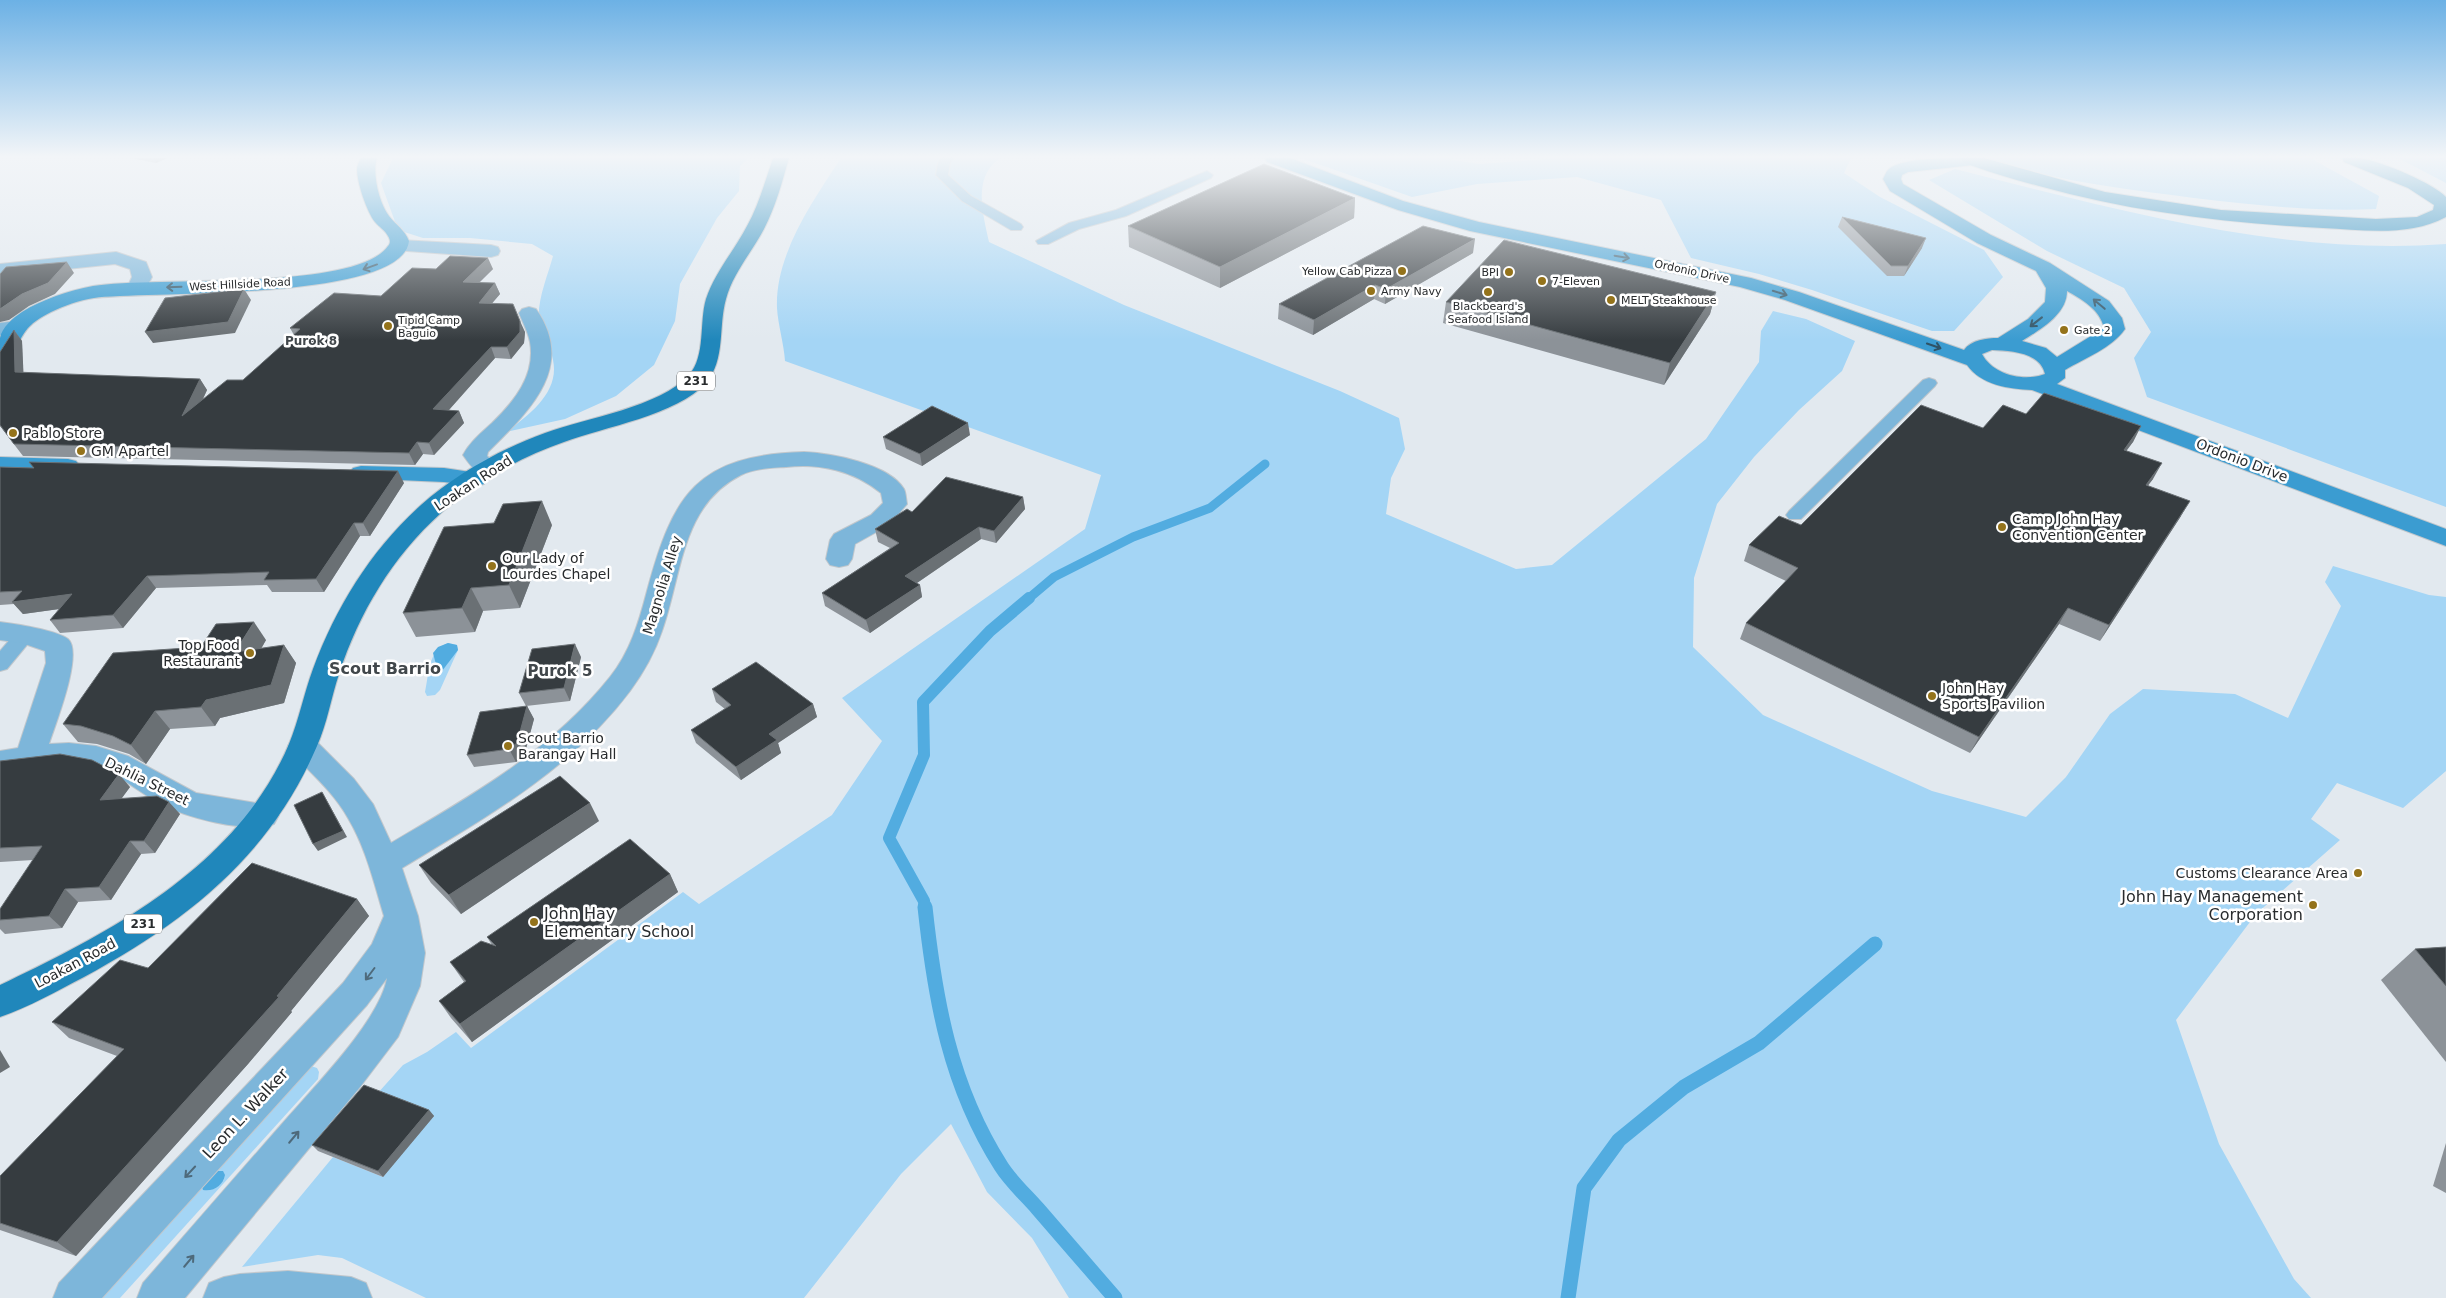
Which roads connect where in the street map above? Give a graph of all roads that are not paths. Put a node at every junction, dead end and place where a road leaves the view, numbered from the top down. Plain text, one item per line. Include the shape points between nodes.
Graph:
1 (382, 219) edge
2 (760, 219) edge
3 (1002, 219) edge
4 (1101, 219) edge
5 (1447, 219) edge
6 (1950, 219) edge
7 (2257, 219) edge
8 (2431, 219) edge
9 (1016, 226) dead end
10 (1043, 241) dead end
11 (400, 246) junction
12 (491, 251) dead end
13 (2043, 267) junction
14 (0, 270) edge
15 (137, 288) junction
16 (529, 314) dead end
17 (8, 328) edge
18 (2003, 344) junction
19 (0, 358) edge
20 (1974, 360) junction
21 (2055, 367) junction
22 (1928, 383) dead end
23 (2037, 384) junction
24 (0, 464) edge
25 (89, 466) edge
26 (335, 472) edge
27 (482, 474) junction
28 (1795, 515) dead end
29 (2446, 538) edge
30 (839, 559) dead end
31 (13, 633) edge
32 (0, 664) edge
33 (303, 746) junction
34 (30, 757) junction
35 (0, 762) edge
36 (263, 815) junction
37 (384, 864) junction
38 (401, 916) junction
39 (0, 1002) edge
40 (74, 1298) edge
41 (158, 1298) edge
42 (224, 1298) edge
43 (351, 1298) edge

1 - 11 street via 399,238
2 - 27 main road, Loakan Road / 231 via 718,288 707,361 696,380 651,406 549,439
3 - 9 lane
4 - 10 lane via 1074,226
5 -> 20 street, Ordonio Drive via 1744,282
6 - 13 street
7 - 8 main road via 2364,224
11 - 12 street
11 -> 15 street, West Hillside Road via 392,257 375,266 330,278
13 -> 18 street via 2056,286 2057,296 2038,322
21 -> 13 street via 2106,337 2115,328 2102,305
14 - 15 street via 116,258 139,266 142,277
15 - 17 street, West Hillside Road via 75,297 43,309
16 - 27 street via 541,346 539,372 521,406 478,449 475,455
17 - 19 street, West Hillside Road
18 - 20 street via 1975,349 1972,354
18 - 21 street via 2036,352
20 - 23 street, Ordonio Drive via 1983,370 1999,378
21 - 23 street via 2054,378
22 - 28 lane
23 - 29 street, Ordonio Drive
24 - 25 street
26 - 27 street
27 - 33 main road, Loakan Road / 231 via 433,508 398,541 363,588 345,621 326,671
30 - 37 street, Magnolia Alley via 843,540 880,520 895,504 893,491 881,480 852,467 795,459 733,469 712,481 697,496 673,542 654,617 639,658 621,683 544,762
31 - 32 lane
31 - 34 street via 58,646 60,663
33 - 36 main road, Loakan Road / 231
33 - 37 street via 343,787 362,813
34 - 35 street, Dahlia Street
34 - 36 street, Dahlia Street via 49,753 81,754 109,760 188,802 222,811
36 - 39 main road, Loakan Road / 231 via 232,854 159,914 110,945
37 - 38 street
38 -> 40 street, Leon L. Walker via 386,953 355,994
41 -> 38 street via 385,1026 403,986 408,953
42 - 43 street via 282,1292

